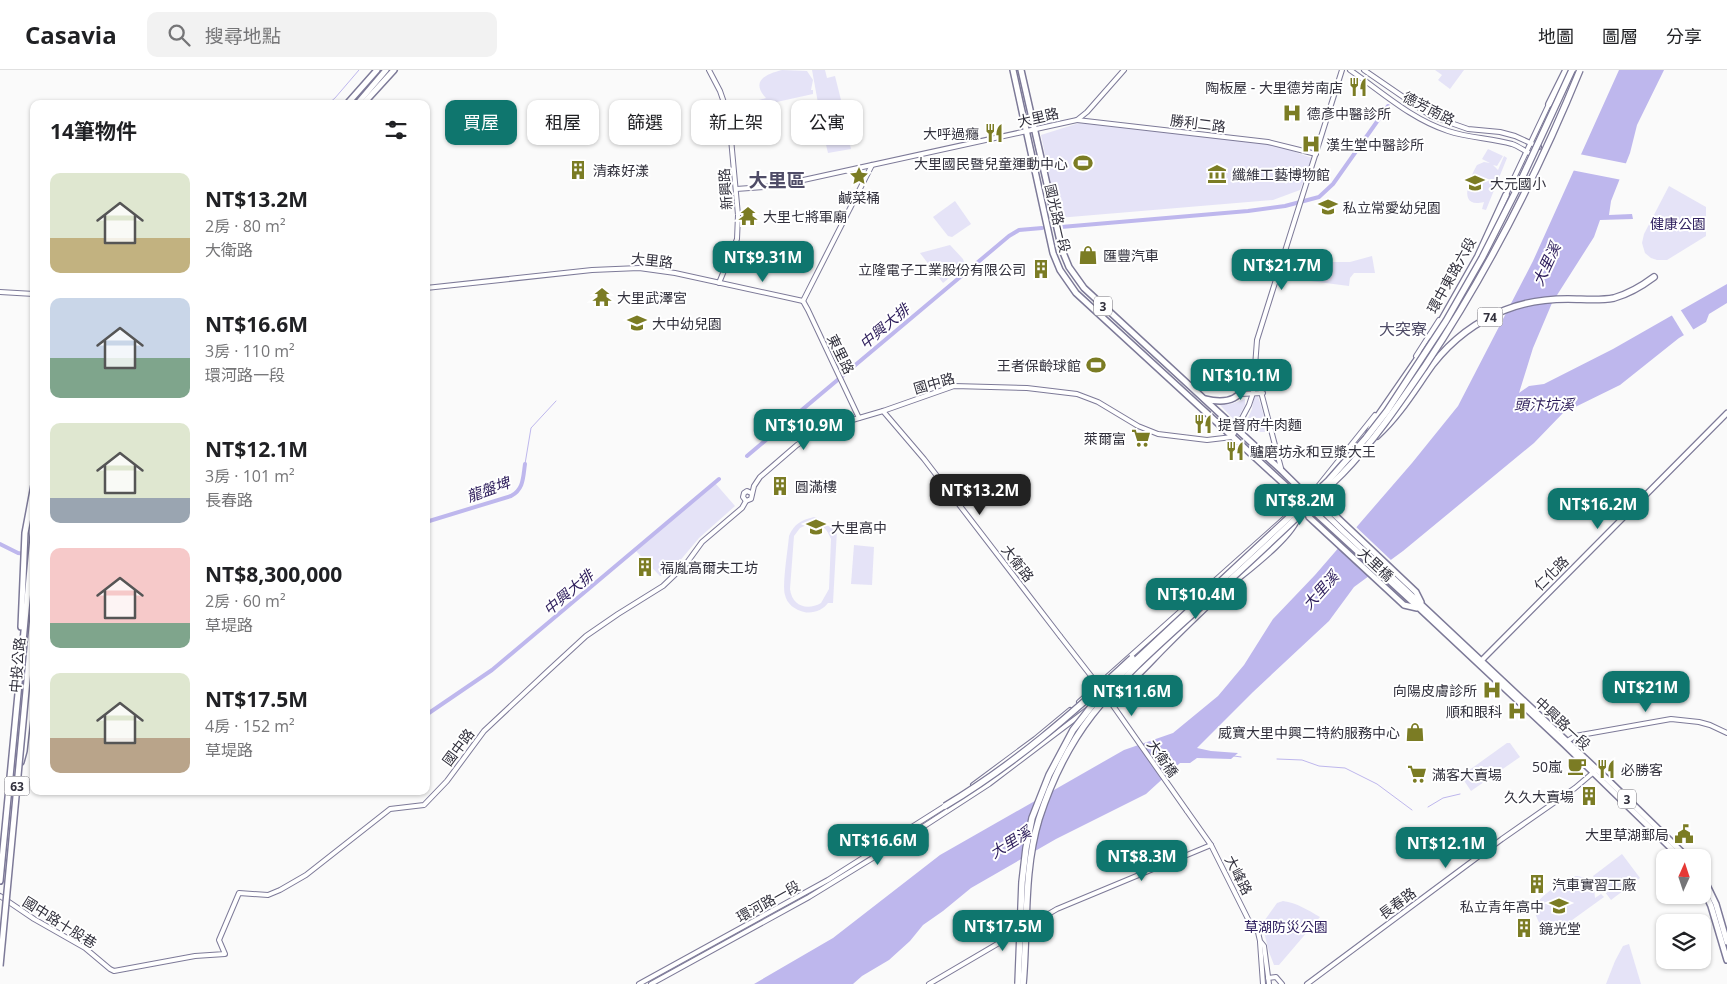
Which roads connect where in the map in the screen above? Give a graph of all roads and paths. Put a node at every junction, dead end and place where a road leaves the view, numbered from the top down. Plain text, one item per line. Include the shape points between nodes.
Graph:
1 (375, 70) edge
2 (386, 70) edge
3 (394, 70) edge
4 (709, 70) edge
5 (1013, 70) edge
6 (1021, 70) edge
7 (1124, 70) edge
8 (1342, 70) edge
9 (1350, 70) edge
10 (1364, 70) edge
11 (1565, 70) edge
12 (1573, 70) edge
13 (1580, 70) edge
14 (349, 100) edge
15 (360, 100) edge
16 (367, 100) edge
17 (1549, 104) joint
18 (1077, 120) junction
19 (1034, 130) junction
20 (1026, 131) junction
21 (1531, 144) junction
22 (1539, 147) junction
23 (1527, 152) junction
24 (1316, 154) junction
25 (1535, 154) junction
26 (872, 165) junction
27 (736, 189) junction
28 (1506, 195) junction
29 (1654, 277) dead end
30 (719, 283) junction
31 (430, 288) edge
32 (0, 292) edge
33 (30, 294) edge
34 (803, 301) junction
35 (1255, 369) junction
36 (1253, 376) junction
37 (1253, 393) junction
38 (1240, 394) junction
39 (1262, 394) junction
40 (1204, 398) junction
41 (883, 411) junction
42 (1727, 413) edge
43 (859, 418) junction
44 (1237, 431) junction
45 (1232, 437) junction
46 (1369, 439) junction
47 (1282, 471) junction
48 (751, 493) junction
49 (1310, 498) junction
50 (746, 501) junction
51 (1317, 503) joint
52 (30, 506) edge
53 (1307, 508) junction
54 (1298, 516) junction
55 (30, 568) edge
56 (1415, 602) junction
57 (1421, 607) junction
58 (1181, 617) junction
59 (1060, 636) joint
60 (30, 648) edge
61 (21, 660) junction
62 (1479, 662) junction
63 (30, 698) edge
64 (1103, 699) junction
65 (1727, 733) edge
66 (1565, 743) junction
67 (1595, 771) junction
68 (18, 775) junction
69 (945, 806) junction
70 (1211, 845) junction
71 (1671, 849) edge
72 (1678, 849) edge
73 (0, 881) edge
74 (1711, 894) edge
75 (0, 896) edge
76 (1710, 904) edge
77 (1027, 926) junction
78 (1019, 931) junction
79 (1260, 941) junction
80 (1727, 942) edge
81 (195, 956) joint
82 (1727, 960) edge
83 (0, 966) edge
84 (1263, 978) junction
85 (1269, 978) junction
86 (639, 984) edge
87 (651, 984) edge
88 (929, 984) edge
89 (1017, 984) edge
90 (1024, 984) edge
91 (1263, 984) edge
92 (1269, 984) edge
93 (1282, 984) edge
94 (1307, 984) edge

1 - 14 main road
2 - 15 main road
3 - 16 main road
4 - 27 street, 新興路 via 729,117
5 - 20 main road, 3
6 - 19 main road, 3
7 - 18 street, 大里路
8 - 24 street
9 - 23 street, 德芳南路 via 1395,104 1426,122 1447,131 1512,145
10 - 21 street, 德芳南路 via 1431,116 1468,129 1515,136
11 - 17 highway
12 - 22 street, 環中東路六段
12 - 46 highway, 74, bridge via 1482,258 1441,329
13 - 46 highway, 74, bridge via 1524,194 1452,326 1392,415
17 - 21 street, 環中東路六段
18 - 19 street, 大里路
18 - 24 street, 勝利二路 via 1268,142
19 - 20 street, 大里路
19 - 40 main road, 國光路一段 / 3 via 1060,242 1073,274 1084,288
20 - 26 street, 大里路
20 - 45 main road, 國光路一段 / 3 via 1051,244 1064,277 1076,292
21 - 22 street, 德芳南路
21 - 23 street, 環中東路六段
22 - 25 street, 環中東路六段
23 - 25 street, 德芳南路
23 - 28 street, 環中東路六段
24 - 35 street via 1257,340
25 - 49 street, 環中東路六段 via 1484,259 1404,393 1357,455
26 - 27 street, 大里路 via 776,186
26 - 34 street
27 - 30 street, 新興路 via 737,237
28 - 46 highway, bridge via 1444,319 1373,423
28 - 49 street, 環中東路六段 via 1456,292 1413,362
29 - 46 highway, 74, bridge via 1614,298 1538,301 1486,318 1441,355 1398,414
30 - 31 street, 大里路 via 639,268
30 - 34 street, 大里路
32 - 33 street
34 - 43 street, 東里路
35 - 36 street
35 - 39 street
36 - 37 street
36 - 38 main road
37 - 38 street
37 - 39 street
37 - 44 street
38 - 40 main road via 1226,401
39 - 47 street
40 - 44 main road, 國光路一段 / 3
41 - 43 street, 國中路
41 - 45 street, 國中路 via 954,386 1027,388 1086,396 1158,434 1207,440
41 - 59 street, 大衛路 via 930,466
42 - 62 main road, 仁化路
43 - 48 street, 國中路 via 825,428 797,444 760,477
44 - 45 street
44 - 47 main road, 國光路一段 / 3
45 - 53 main road, 國光路一段 / 3
46 - 54 highway, 74, bridge via 1342,474
46 - 58 highway, 74, bridge
47 - 49 main road, 國光路一段 / 3
48 - 50 street, 國中路 via 751,499
48 - 50 street, 國中路 via 744,493
49 - 51 main road, 國光路一段 / 3
49 - 53 street
50 - 81 street, 國中路 via 702,542 686,564 663,586 586,636 484,731 447,781 424,805 390,809 306,875 280,890 268,895 238,893 219,940 225,954
51 - 56 main road, 大里橋 / 3
52 - 61 main road via 23,554
53 - 56 main road, 大里橋 / 3
53 - 64 street, 環河路一段 via 1160,640
53 - 69 street, 環河路一段 via 1281,521 1035,739
54 - 64 highway, bridge via 1291,530 1259,561 1140,672
54 - 90 highway, 74, bridge via 1111,693 1070,748 1054,778 1032,849
55 - 61 main road, 中投公路 / 63
56 - 57 main road, 中興路一段 / 3
56 - 57 main road
57 - 62 main road, 中興路一段 / 3
58 - 69 highway, bridge via 1168,625 1038,742
58 - 89 highway, 74, bridge via 1105,689 1073,730 1048,775 1032,818 1026,848
59 - 70 street, 大衛橋, bridge
60 - 68 main road, 中投公路 / 63, bridge
61 - 73 main road, 中投公路 / 63
62 - 66 main road, 中興路一段 / 3
63 - 68 main road
64 - 87 street, 環河路一段 via 989,784 912,834 809,897
65 - 66 street via 1705,724 1671,719 1575,736
66 - 67 main road, 中興路一段 / 3
67 - 71 main road, 中興路一段 / 3
67 - 72 main road, 中興路一段 / 3
67 - 94 street, 長春路
68 - 83 main road, 中投公路 / 63, bridge
69 - 86 street, 環河路一段 via 828,880
70 - 77 street via 1068,903
70 - 79 street, 大峰路 via 1249,921 1257,928
74 - 80 main road
75 - 81 street, 國中路十股巷 via 85,948 110,969 118,971
76 - 82 main road
77 - 78 street
77 - 90 street
78 - 88 street
78 - 89 street
79 - 84 street, 大峰路
79 - 85 street, 大峰路 via 1264,946
84 - 85 street
84 - 91 street, 大峰路
85 - 92 street, 大峰路
85 - 93 street via 1276,977

